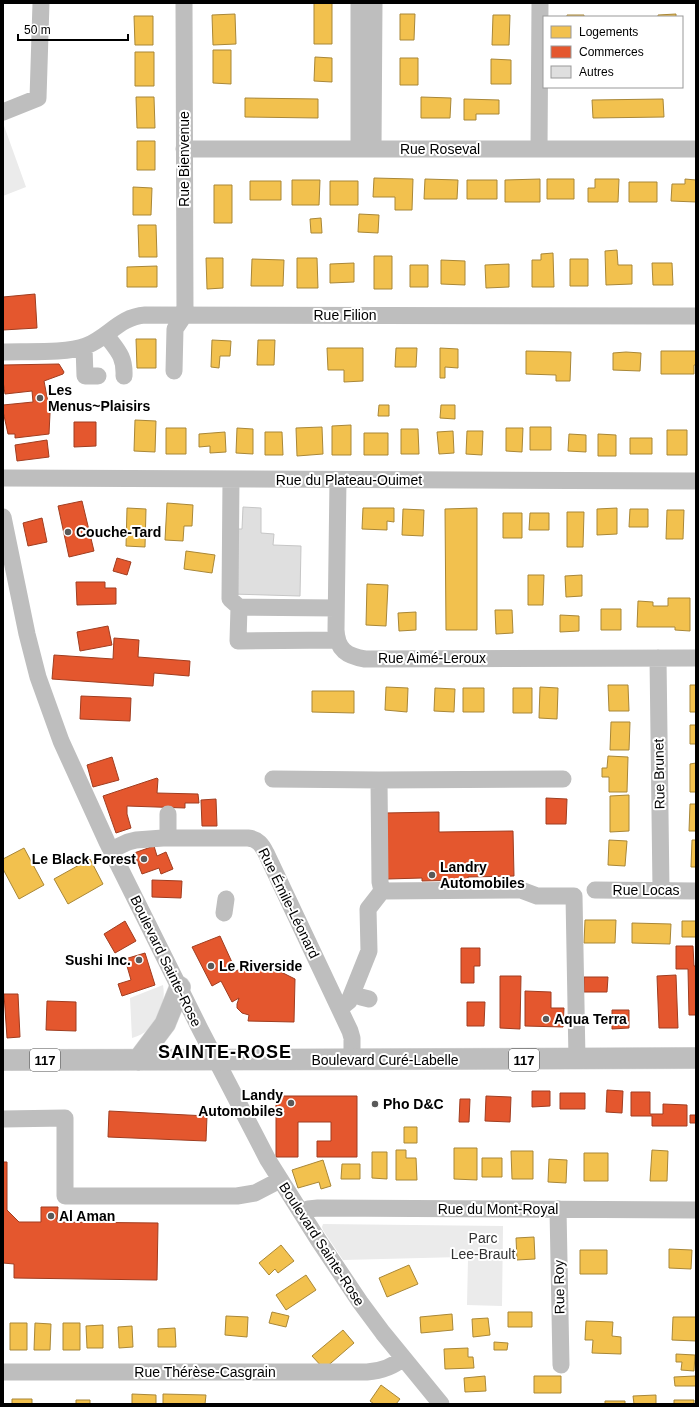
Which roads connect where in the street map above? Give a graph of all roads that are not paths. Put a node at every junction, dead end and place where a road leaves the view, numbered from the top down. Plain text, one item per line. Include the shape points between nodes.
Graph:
1 (41, 3) edge
2 (184, 3) edge
3 (359, 3) edge
4 (374, 3) edge
5 (540, 3) edge
6 (3, 112) edge
7 (366, 148) junction
8 (184, 149) junction
9 (540, 149) junction
10 (696, 149) edge
11 (185, 314) junction
12 (696, 316) edge
13 (106, 335) junction
14 (84, 347) junction
15 (3, 352) edge
16 (174, 371) dead end
17 (98, 376) dead end
18 (124, 376) dead end
19 (3, 478) edge
20 (231, 479) junction
21 (338, 480) junction
22 (696, 481) edge
23 (3, 517) edge
24 (239, 607) junction
25 (336, 608) junction
26 (337, 640) junction
27 (658, 658) junction
28 (696, 658) edge
29 (273, 779) dead end
30 (563, 779) dead end
31 (379, 780) junction
32 (168, 814) dead end
33 (168, 838) junction
34 (111, 850) junction
35 (595, 890) dead end
36 (661, 890) junction
37 (696, 890) edge
38 (382, 891) junction
39 (180, 987) junction
40 (352, 994) junction
41 (369, 999) dead end
42 (340, 1007) junction
43 (696, 1058) edge
44 (216, 1059) junction
45 (577, 1059) junction
46 (3, 1060) edge
47 (138, 1060) junction
48 (352, 1060) junction
49 (3, 1119) edge
50 (280, 1180) junction
51 (558, 1209) junction
52 (696, 1210) edge
53 (302, 1213) junction
54 (403, 1358) junction
55 (561, 1365) dead end
56 (3, 1372) edge
57 (441, 1404) edge

1 - 6 street via 38,98
2 - 8 street, Rue Bienvenue
3 - 7 street
4 - 7 street
5 - 9 street
7 - 8 street, Rue Roseval
7 - 9 street, Rue Roseval
8 - 11 street, Rue Bienvenue
9 - 10 street, Rue Roseval
11 - 12 street, Rue Filion
11 - 13 street, Rue Filion via 137,315 127,319
11 - 16 street via 175,329
13 - 14 street, Rue Filion
13 - 18 street via 122,357
14 - 15 street, Rue Filion
14 - 17 street via 85,376
19 - 20 street, Rue du Plateau-Ouimet
20 - 21 street, Rue du Plateau-Ouimet
20 - 24 street via 230,599
21 - 22 street, Rue du Plateau-Ouimet
21 - 25 street
23 - 34 street, Boulevard Sainte-Rose via 38,677 61,741
24 - 25 street
24 - 26 street via 238,640
25 - 26 street
26 - 27 street, Rue Aimé-Leroux via 348,654 365,658
27 - 28 street, Rue Aimé-Leroux
27 - 36 street, Rue Brunet
29 - 31 street
30 - 31 street
31 - 38 street
32 - 33 street
33 - 34 street, Rue Émile-Léonard via 136,840
33 - 42 street, Rue Émile-Léonard via 248,838 260,843
34 - 39 street, Boulevard Sainte-Rose
35 - 36 street, Rue Locas
36 - 37 street, Rue Locas
38 - 40 street via 368,909 369,951
38 - 45 street via 411,885 521,890 537,896 574,896
39 - 44 street, Boulevard Sainte-Rose
39 - 47 main road via 165,1024
40 - 41 street
40 - 42 street via 346,1004
42 - 48 street, Rue Émile-Léonard via 352,1038
43 - 45 main road, Boulevard Curé-Labelle / 117
44 - 47 main road, Boulevard Curé-Labelle / 117
44 - 48 main road, Boulevard Curé-Labelle / 117
44 - 50 street, Boulevard Sainte-Rose via 265,1139
45 - 48 main road, Boulevard Curé-Labelle / 117
46 - 47 main road, Boulevard Curé-Labelle / 117
49 - 50 street via 65,1118 65,1196 238,1196 255,1193
50 - 53 street, Boulevard Sainte-Rose
51 - 52 street, Rue du Mont-Royal
51 - 53 street, Rue du Mont-Royal via 318,1208 308,1209
51 - 55 street, Rue Roy
53 - 54 street, Boulevard Sainte-Rose via 360,1302
54 - 56 street, Rue Thérèse-Casgrain via 390,1367 376,1372
54 - 57 street, Boulevard Sainte-Rose

